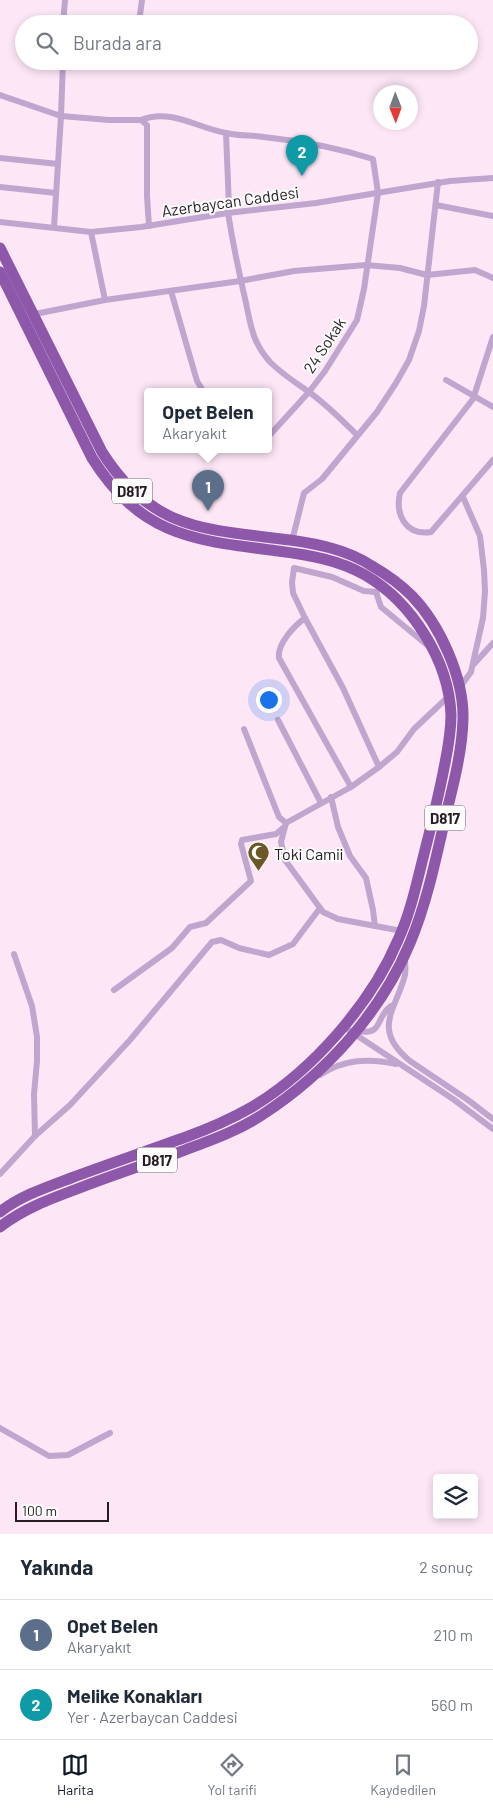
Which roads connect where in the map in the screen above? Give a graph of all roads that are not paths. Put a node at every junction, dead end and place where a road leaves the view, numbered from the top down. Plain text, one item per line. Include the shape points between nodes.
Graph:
1 (65, 0) edge
2 (142, 0) edge
3 (64, 15) edge
4 (140, 15) edge
5 (63, 70) edge
6 (0, 95) edge
7 (62, 116) junction
8 (141, 120) junction
9 (226, 133) junction
10 (0, 158) edge
11 (58, 164) junction
12 (493, 178) edge
13 (438, 182) junction
14 (0, 187) edge
15 (56, 193) junction
16 (378, 193) junction
17 (436, 205) junction
18 (228, 214) junction
19 (493, 216) edge
20 (0, 222) edge
21 (149, 226) junction
22 (54, 227) junction
23 (91, 232) junction
24 (0, 248) edge
25 (366, 265) junction
26 (0, 272) edge
27 (427, 275) junction
28 (493, 278) edge
29 (240, 281) junction
30 (171, 290) junction
31 (106, 300) junction
32 (34, 314) junction
33 (493, 337) edge
34 (446, 380) dead end
35 (201, 388) edge
36 (309, 392) junction
37 (474, 395) junction
38 (493, 407) edge
39 (272, 433) edge
40 (357, 435) junction
41 (493, 460) edge
42 (463, 497) junction
43 (292, 540) junction
44 (383, 585) junction
45 (305, 618) junction
46 (493, 643) edge
47 (434, 651) junction
48 (473, 665) junction
49 (459, 688) junction
50 (449, 696) junction
51 (278, 720) dead end
52 (244, 729) dead end
53 (379, 767) junction
54 (351, 787) junction
55 (331, 797) junction
56 (322, 803) junction
57 (285, 825) junction
58 (320, 908) junction
59 (375, 926) junction
60 (402, 931) junction
61 (406, 953) junction
62 (14, 954) dead end
63 (114, 990) dead end
64 (392, 1006) junction
65 (344, 1027) junction
66 (355, 1032) junction
67 (400, 1065) junction
68 (308, 1079) junction
69 (493, 1119) edge
70 (493, 1128) edge
71 (36, 1136) junction
72 (0, 1174) edge
73 (0, 1212) edge
74 (0, 1227) edge
75 (0, 1428) edge
76 (110, 1434) dead end

1 - 3 street
2 - 4 street
5 - 7 street
6 - 7 street
7 - 8 street
7 - 11 street
8 - 9 street via 166,115
8 - 21 street via 148,125
9 - 16 street, 24 Sokak via 339,148 373,159
9 - 18 street
10 - 11 street
11 - 15 street
12 - 13 street, Azerbaycan Caddesi
13 - 16 street, Azerbaycan Caddesi
13 - 17 street
14 - 15 street
15 - 22 street
16 - 18 street, Azerbaycan Caddesi
16 - 25 street, 24 Sokak
17 - 19 street
17 - 27 street
18 - 21 street, Azerbaycan Caddesi
18 - 29 street
20 - 22 street, Azerbaycan Caddesi
21 - 23 street, Azerbaycan Caddesi
22 - 23 street, Azerbaycan Caddesi
23 - 31 street
24 - 32 highway, D817
25 - 27 street via 400,268
25 - 29 street via 294,271
25 - 36 street, 24 Sokak via 357,320
26 - 44 highway, D817 via 92,458 106,480 145,517 201,540 312,555 362,573
27 - 28 street via 475,270
27 - 40 street via 421,318 409,360 381,405
29 - 30 street
29 - 36 street via 251,331 258,346 270,362
30 - 31 street
30 - 35 street
31 - 32 street
32 - 43 highway, D817 via 102,452 115,473 132,490 152,507 180,521 204,528
33 - 37 street
34 - 37 street
36 - 39 street, 24 Sokak
36 - 40 street
37 - 38 street
37 - 42 street via 400,493 398,503 403,522 412,530 423,533 431,532
40 - 43 street via 322,479 304,494
41 - 42 street
42 - 48 street via 480,536 484,570 483,618
43 - 44 highway, D817 via 341,551 368,563
44 - 45 street via 364,591 332,577 294,568 293,593
44 - 47 highway, D817 via 403,604
44 - 47 street via 381,607
44 - 49 highway, D817 via 412,596 431,621 444,644
45 - 53 street via 343,688
45 - 54 street via 291,629 279,650 279,658
46 - 48 street
47 - 50 highway, D817
48 - 49 street
49 - 61 highway, D817 via 463,716 455,776 426,899
50 - 53 street
50 - 60 highway, D817 via 449,745 414,895
51 - 56 street
52 - 57 street
53 - 54 street
54 - 55 street
55 - 56 street
55 - 59 street via 338,827 350,856 366,878
56 - 57 street
57 - 58 street via 281,842 285,860
57 - 63 street via 276,834 242,840 251,881 206,924 190,927 172,948
58 - 59 street via 338,919
58 - 71 street via 293,944 269,955 221,940 212,942 130,1040 70,1105
59 - 60 street
60 - 65 highway, D817 via 368,996
61 - 64 street via 405,974
61 - 66 highway, D817 via 378,1003
62 - 71 street via 32,1006 37,1037
64 - 66 street via 386,1010 374,1031
64 - 69 street via 389,1030 403,1055
65 - 66 street
65 - 73 highway, D817 via 276,1090 245,1110 197,1132 42,1189
66 - 67 street
66 - 68 highway, D817
67 - 68 street via 369,1060 353,1062
67 - 70 street
68 - 74 highway, D817 via 260,1116 233,1130 47,1200
71 - 72 street
75 - 76 street via 50,1456 68,1455

